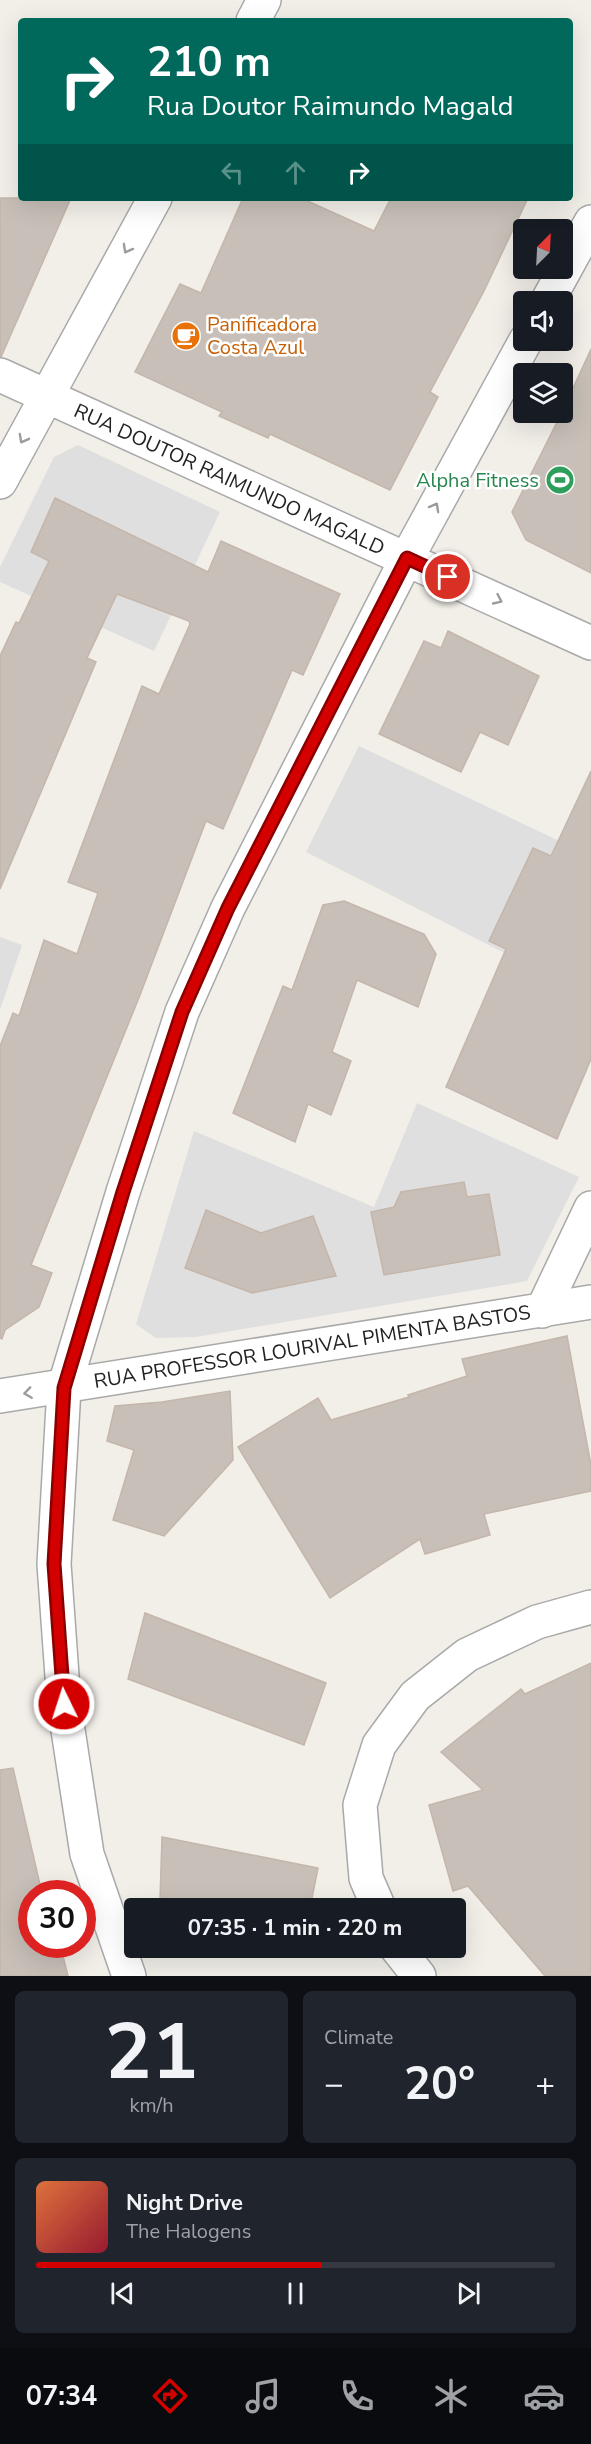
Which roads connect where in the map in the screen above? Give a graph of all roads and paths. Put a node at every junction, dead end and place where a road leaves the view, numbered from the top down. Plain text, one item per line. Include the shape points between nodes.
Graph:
1 (264, 0) edge
2 (255, 18) edge
3 (153, 201) edge
4 (591, 222) edge
5 (554, 291) edge
6 (520, 351) edge
7 (0, 375) edge
8 (46, 396) junction
9 (0, 482) edge
10 (407, 558) junction
11 (591, 642) edge
12 (591, 1208) edge
13 (591, 1302) edge
14 (542, 1311) junction
15 (64, 1388) junction
16 (0, 1396) edge
17 (591, 1607) edge
18 (375, 1898) edge
19 (405, 1958) edge
20 (129, 1976) edge
21 (419, 1976) edge

1 - 2 street
3 -> 8 street
4 - 5 street
10 -> 6 street
7 - 8 street, RUA DOUTOR RAIMUNDO MAGALD
8 -> 9 street
8 - 10 street, RUA DOUTOR RAIMUNDO MAGALD
10 -> 11 street, RUA DOUTOR RAIMUNDO MAGALD
10 - 15 street via 228,908 182,1012
12 - 14 street
13 - 14 street, RUA PROFESSOR LOURIVAL PIMENTA BASTOS
14 - 15 street, RUA PROFESSOR LOURIVAL PIMENTA BASTOS
15 -> 16 street, RUA PROFESSOR LOURIVAL PIMENTA BASTOS
15 - 20 street via 54,1564 64,1704 87,1854
17 - 18 street via 537,1622 467,1655 415,1696 379,1745 360,1805 366,1878
19 - 21 street

